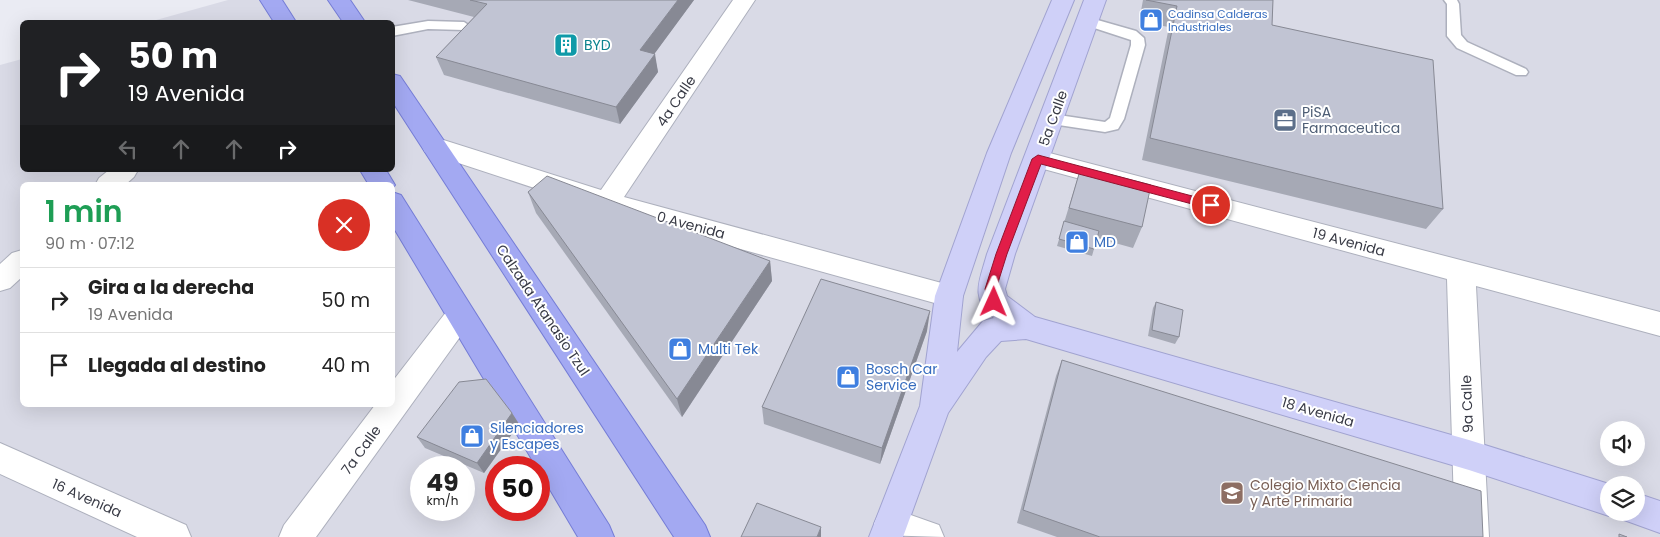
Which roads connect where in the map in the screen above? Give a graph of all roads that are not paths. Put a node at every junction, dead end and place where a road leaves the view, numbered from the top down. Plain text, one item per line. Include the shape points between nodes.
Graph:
1 (272, 0) edge
2 (339, 0) edge
3 (744, 0) edge
4 (1063, 0) edge
5 (1450, 0) edge
6 (1091, 11) edge
7 (284, 20) edge
8 (353, 20) edge
9 (464, 26) edge
10 (395, 31) edge
11 (1521, 72) dead end
12 (395, 87) edge
13 (1052, 119) junction
14 (434, 146) junction
15 (1038, 159) junction
16 (123, 172) edge
17 (111, 182) edge
18 (607, 202) junction
19 (395, 207) edge
20 (20, 262) edge
21 (1461, 272) junction
22 (0, 280) edge
23 (949, 296) junction
24 (460, 315) junction
25 (1660, 324) edge
26 (1026, 328) junction
27 (395, 403) edge
28 (935, 406) junction
29 (392, 407) edge
30 (1469, 455) junction
31 (0, 458) edge
32 (1600, 497) edge
33 (1645, 512) edge
34 (1660, 517) edge
35 (888, 530) edge
36 (174, 537) edge
37 (296, 537) edge
38 (597, 537) edge
39 (693, 537) edge
40 (927, 537) edge
41 (1472, 537) edge

1 - 7 main road
2 - 8 main road
3 - 18 street, 4a Calle
4 - 23 main road via 999,153
5 - 11 lane via 1453,4 1454,36 1462,45
6 - 13 main road, 5a Calle
6 - 13 lane via 1137,38 1138,45 1117,119 1113,125 1105,127
9 - 10 lane via 432,23
12 - 14 main road, Calzada Atanasio Tzul
13 - 15 main road, 5a Calle
14 - 18 street, 0 Avenida
14 - 39 main road, Calzada Atanasio Tzul
15 - 21 street, 19 Avenida
15 - 26 main road, 5a Calle via 991,289 994,302
16 - 17 street
18 - 23 street, 0 Avenida
19 - 24 main road
20 - 22 street
21 - 25 street, 19 Avenida
21 - 30 street, 9a Calle
23 - 28 main road
24 - 27 street, 7a Calle
24 - 38 main road
26 - 28 main road via 993,330 976,348
26 - 30 main road, 18 Avenida
28 - 35 main road
29 - 37 street, 7a Calle
30 - 32 main road, 18 Avenida
30 - 41 street, 9a Calle
31 - 36 street, 16 Avenida
33 - 34 main road
35 - 40 street

